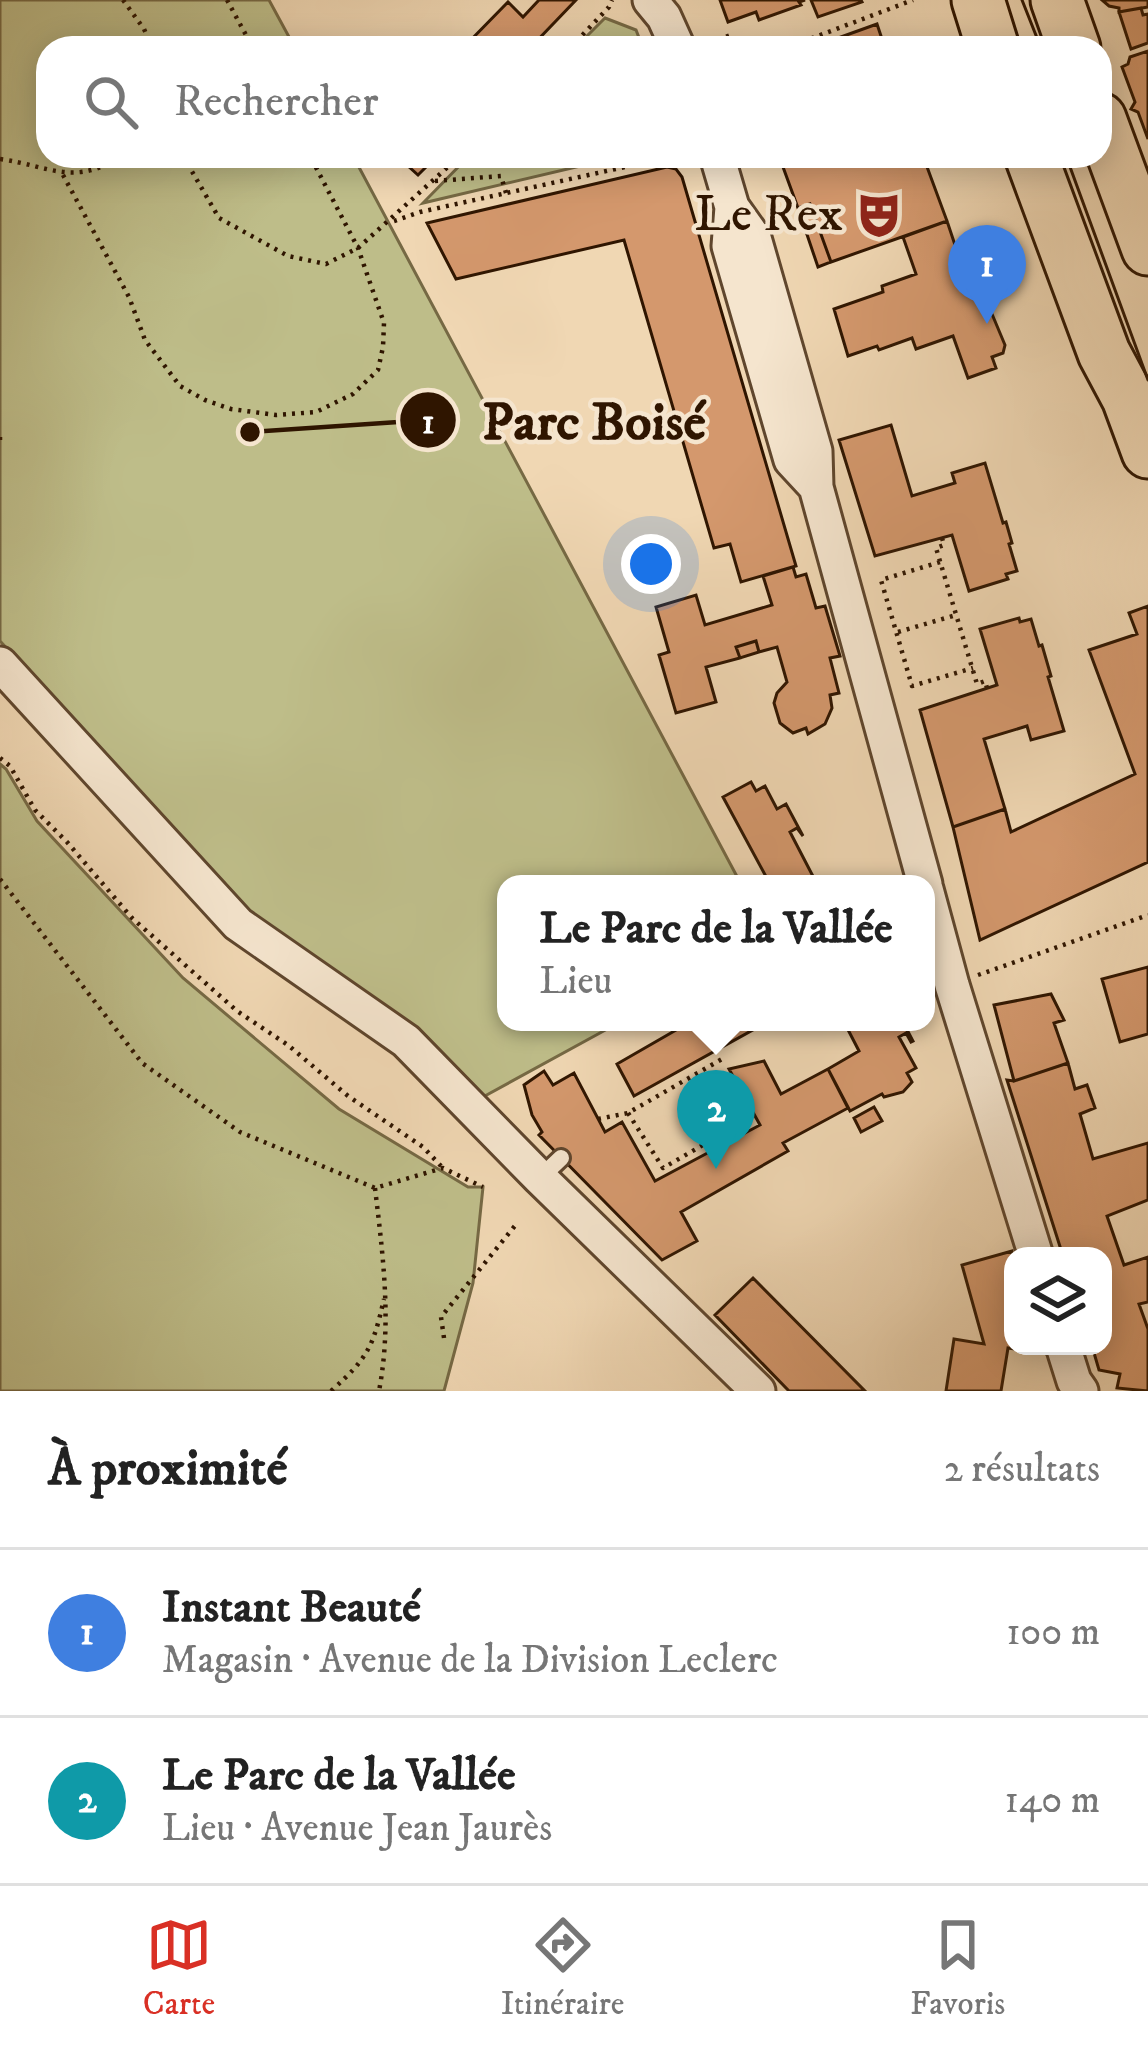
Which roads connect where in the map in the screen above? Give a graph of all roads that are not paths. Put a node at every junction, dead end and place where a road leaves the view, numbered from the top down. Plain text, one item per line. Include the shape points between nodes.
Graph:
1 (650, 0) edge
2 (978, 0) edge
3 (1057, 0) edge
4 (673, 36) edge
5 (989, 36) edge
6 (1070, 36) edge
7 (1112, 152) edge
8 (720, 168) edge
9 (1035, 168) edge
10 (1148, 249) edge
11 (1148, 452) edge
12 (0, 664) edge
13 (922, 875) edge
14 (935, 923) edge
15 (1033, 1247) edge
16 (1067, 1355) edge
17 (758, 1391) edge
18 (1081, 1391) edge

1 - 4 street
2 - 5 main road
3 - 6 main road
7 - 10 main road
8 - 13 street via 732,208 754,238 774,354 815,451 816,487
9 - 11 main road
12 - 17 street via 238,924 406,1041 543,1167
14 - 15 street
16 - 18 street

